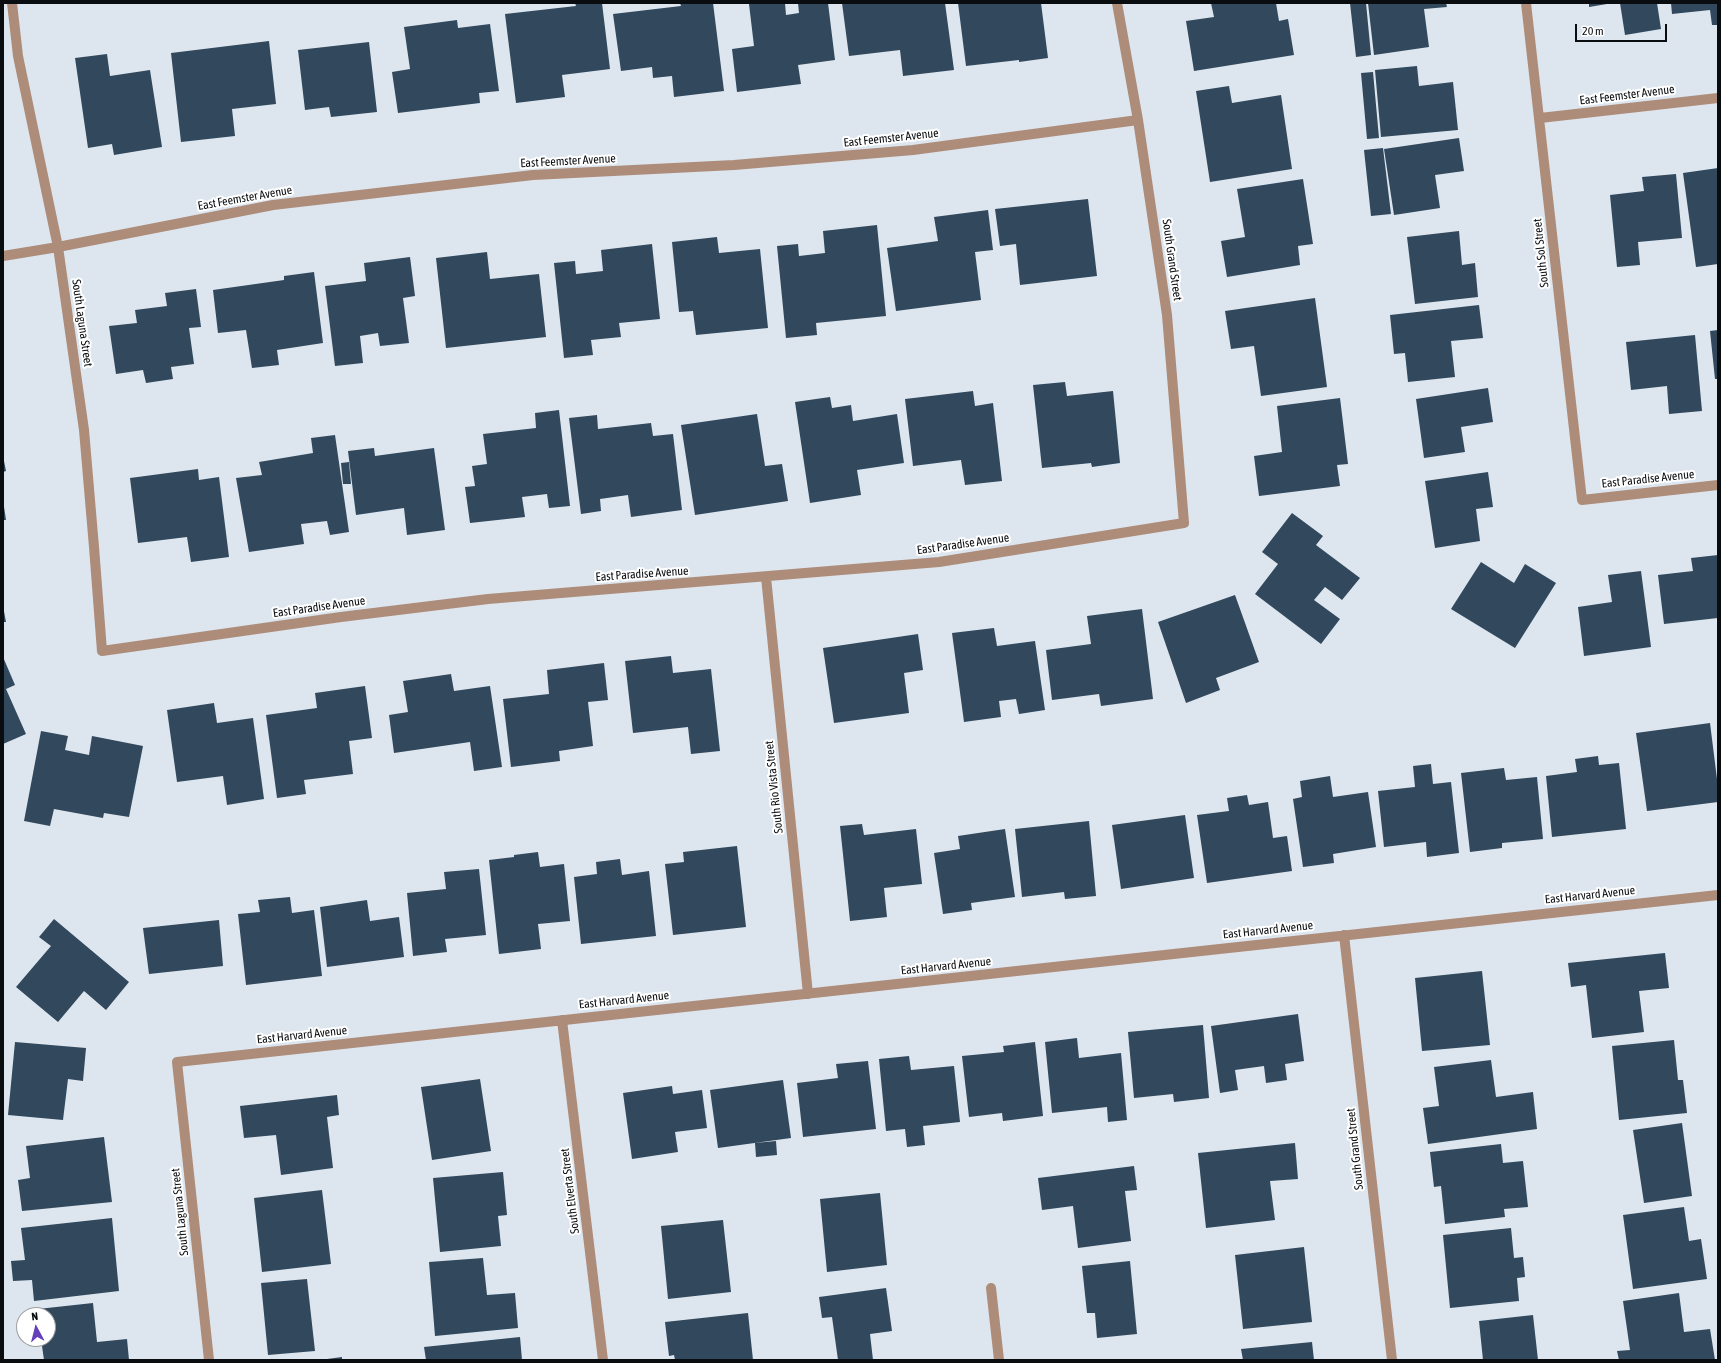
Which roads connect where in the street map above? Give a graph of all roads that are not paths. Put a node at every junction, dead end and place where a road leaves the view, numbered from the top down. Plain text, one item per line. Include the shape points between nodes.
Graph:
1 (12, 3) edge
2 (1117, 3) edge
3 (1526, 3) edge
4 (1718, 98) edge
5 (1540, 118) junction
6 (1138, 120) junction
7 (58, 247) junction
8 (3, 256) edge
9 (1718, 485) edge
10 (1582, 500) joint
11 (1184, 523) joint
12 (766, 577) junction
13 (102, 651) joint
14 (1718, 895) edge
15 (1344, 934) junction
16 (808, 994) junction
17 (562, 1020) junction
18 (177, 1062) joint
19 (991, 1288) dead end
20 (209, 1360) edge
21 (603, 1360) edge
22 (999, 1360) edge
23 (1392, 1360) edge

1 - 7 street, South Laguna Street via 18,56
2 - 6 street, South Grand Street
3 - 5 street, South Sol Street
4 - 5 street, East Feemster Avenue
5 - 10 street, South Sol Street
6 - 7 street, East Feemster Avenue via 913,150 734,166 533,175 289,203
6 - 11 street, South Grand Street via 1167,315
7 - 8 street, East Feemster Avenue
7 - 13 street, South Laguna Street via 84,430
9 - 10 street, East Paradise Avenue
11 - 12 street, East Paradise Avenue via 939,562
12 - 13 street, East Paradise Avenue via 488,599
12 - 16 street, South Rio Vista Street
14 - 15 street, East Harvard Avenue
15 - 16 street, East Harvard Avenue
15 - 23 street, South Grand Street
16 - 17 street, East Harvard Avenue
17 - 18 street, East Harvard Avenue
17 - 21 street, South Elverta Street
18 - 20 street, South Laguna Street
19 - 22 street

